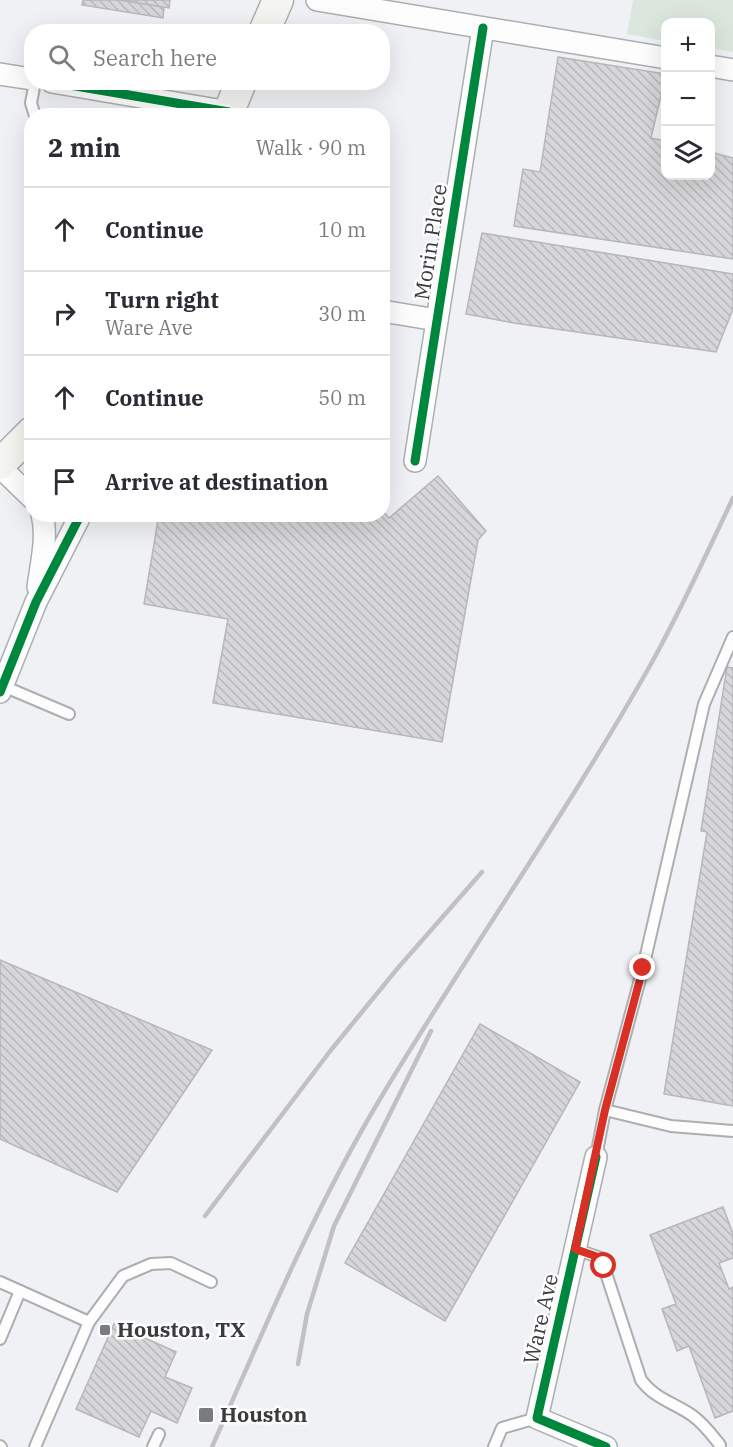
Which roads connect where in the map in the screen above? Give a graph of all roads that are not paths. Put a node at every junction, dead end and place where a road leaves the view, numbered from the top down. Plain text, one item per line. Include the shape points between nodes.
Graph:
1 (278, 0) edge
2 (317, 0) edge
3 (268, 24) edge
4 (483, 28) junction
5 (661, 57) edge
6 (715, 67) edge
7 (733, 70) edge
8 (0, 74) edge
9 (24, 78) edge
10 (33, 90) edge
11 (96, 90) edge
12 (238, 90) edge
13 (33, 108) edge
14 (195, 108) edge
15 (231, 108) edge
16 (390, 312) edge
17 (437, 320) junction
18 (24, 440) edge
19 (415, 461) dead end
20 (0, 465) edge
21 (24, 490) edge
22 (44, 522) edge
23 (77, 522) edge
24 (36, 602) junction
25 (733, 637) edge
26 (1, 689) edge
27 (69, 714) dead end
28 (605, 1110) junction
29 (733, 1131) edge
30 (596, 1157) joint
31 (575, 1249) junction
32 (0, 1282) edge
33 (212, 1282) dead end
34 (20, 1291) junction
35 (89, 1322) junction
36 (0, 1339) edge
37 (537, 1418) junction
38 (159, 1434) dead end
39 (720, 1445) dead end
40 (35, 1447) edge
41 (153, 1447) edge
42 (494, 1447) edge
43 (606, 1447) edge

1 - 3 main road
2 - 4 street
4 - 5 street
4 - 17 street, Morin Place
6 - 7 street
8 - 9 street
10 - 13 lane
11 - 14 street
12 - 15 main road
16 - 17 street
17 - 19 street, Morin Place
18 - 20 main road
20 - 21 street
22 - 24 street
23 - 24 street
24 - 26 street
25 - 28 lane via 704,704 643,968
26 - 27 lane
28 - 29 lane via 671,1126
28 - 30 lane
30 - 31 street, Ware Ave
31 - 37 street, Ware Ave
31 - 39 lane via 601,1258 641,1380 649,1390 693,1416
32 - 34 lane
33 - 35 lane via 171,1263 152,1264 123,1276
34 - 35 lane
34 - 36 lane
35 - 40 lane
37 - 42 lane via 502,1428
37 - 43 street
38 - 41 lane

